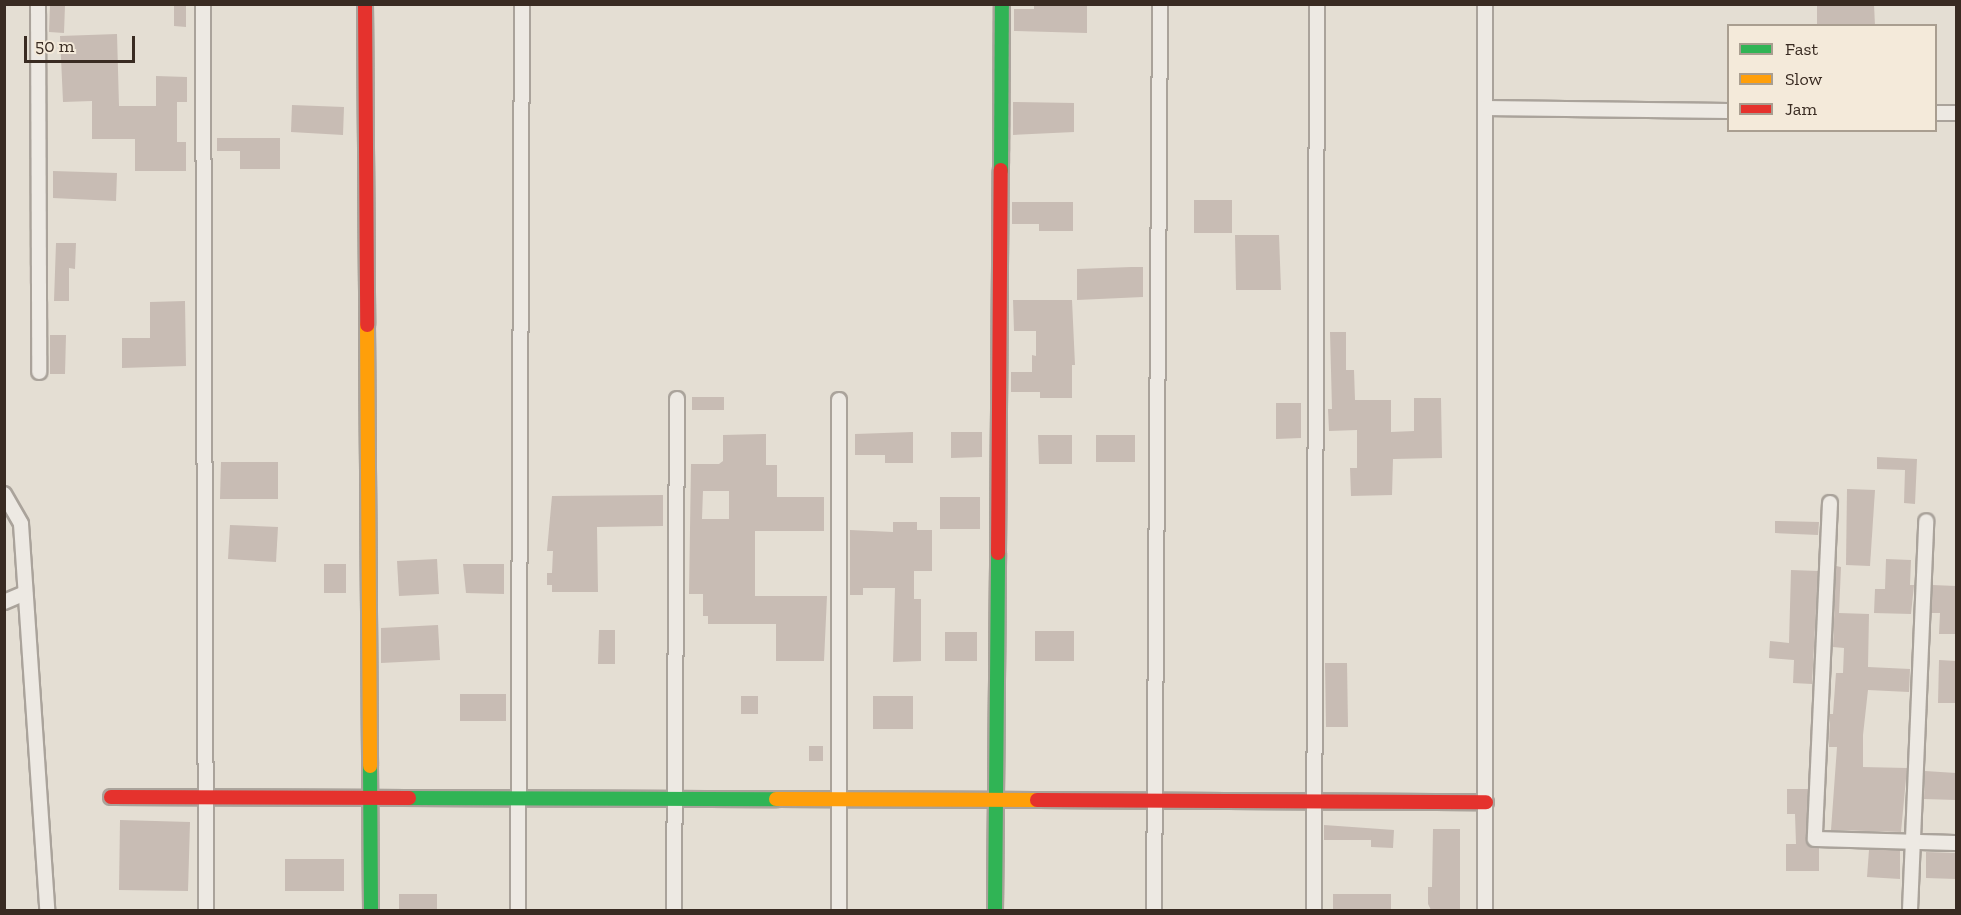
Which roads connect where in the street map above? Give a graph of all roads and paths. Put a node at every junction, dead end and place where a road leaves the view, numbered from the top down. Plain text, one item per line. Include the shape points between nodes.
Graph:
1 (38, 4) edge
2 (203, 4) edge
3 (365, 4) edge
4 (522, 4) edge
5 (1002, 4) edge
6 (1160, 4) edge
7 (1317, 4) edge
8 (1485, 4) edge
9 (1485, 108) junction
10 (1727, 111) edge
11 (1937, 113) edge
12 (1956, 113) edge
13 (39, 372) dead end
14 (677, 399) dead end
15 (839, 400) dead end
16 (4, 494) edge
17 (1830, 503) dead end
18 (1926, 521) dead end
19 (25, 593) junction
20 (4, 602) edge
21 (111, 797) dead end
22 (208, 798) junction
23 (372, 798) junction
24 (518, 799) junction
25 (675, 799) junction
26 (839, 800) junction
27 (995, 800) junction
28 (1154, 801) junction
29 (1315, 802) junction
30 (1486, 802) junction
31 (1912, 841) junction
32 (1956, 843) edge
33 (47, 910) edge
34 (206, 910) edge
35 (371, 910) edge
36 (518, 910) edge
37 (674, 910) edge
38 (839, 910) edge
39 (995, 910) edge
40 (1154, 910) edge
41 (1314, 910) edge
42 (1485, 910) edge
43 (1911, 910) edge

1 - 13 street
2 - 22 street
3 - 23 street
4 - 24 street
5 - 27 street
6 - 28 street
7 - 29 street
8 - 9 street
9 - 10 street
9 - 30 street
11 - 12 street
14 - 25 street
15 - 26 street
16 - 19 street via 21,524
17 - 31 street via 1815,839
18 - 31 street
19 - 20 street
19 - 33 street
21 - 22 street
22 - 23 street
22 - 34 street
23 - 24 street
23 - 35 street
24 - 25 street
24 - 36 street
25 - 26 street
25 - 37 street
26 - 27 street
26 - 38 street
27 - 28 street
27 - 39 street
28 - 29 street
28 - 40 street
29 - 30 street
29 - 41 street
30 - 42 street
31 - 32 street
31 - 43 street

